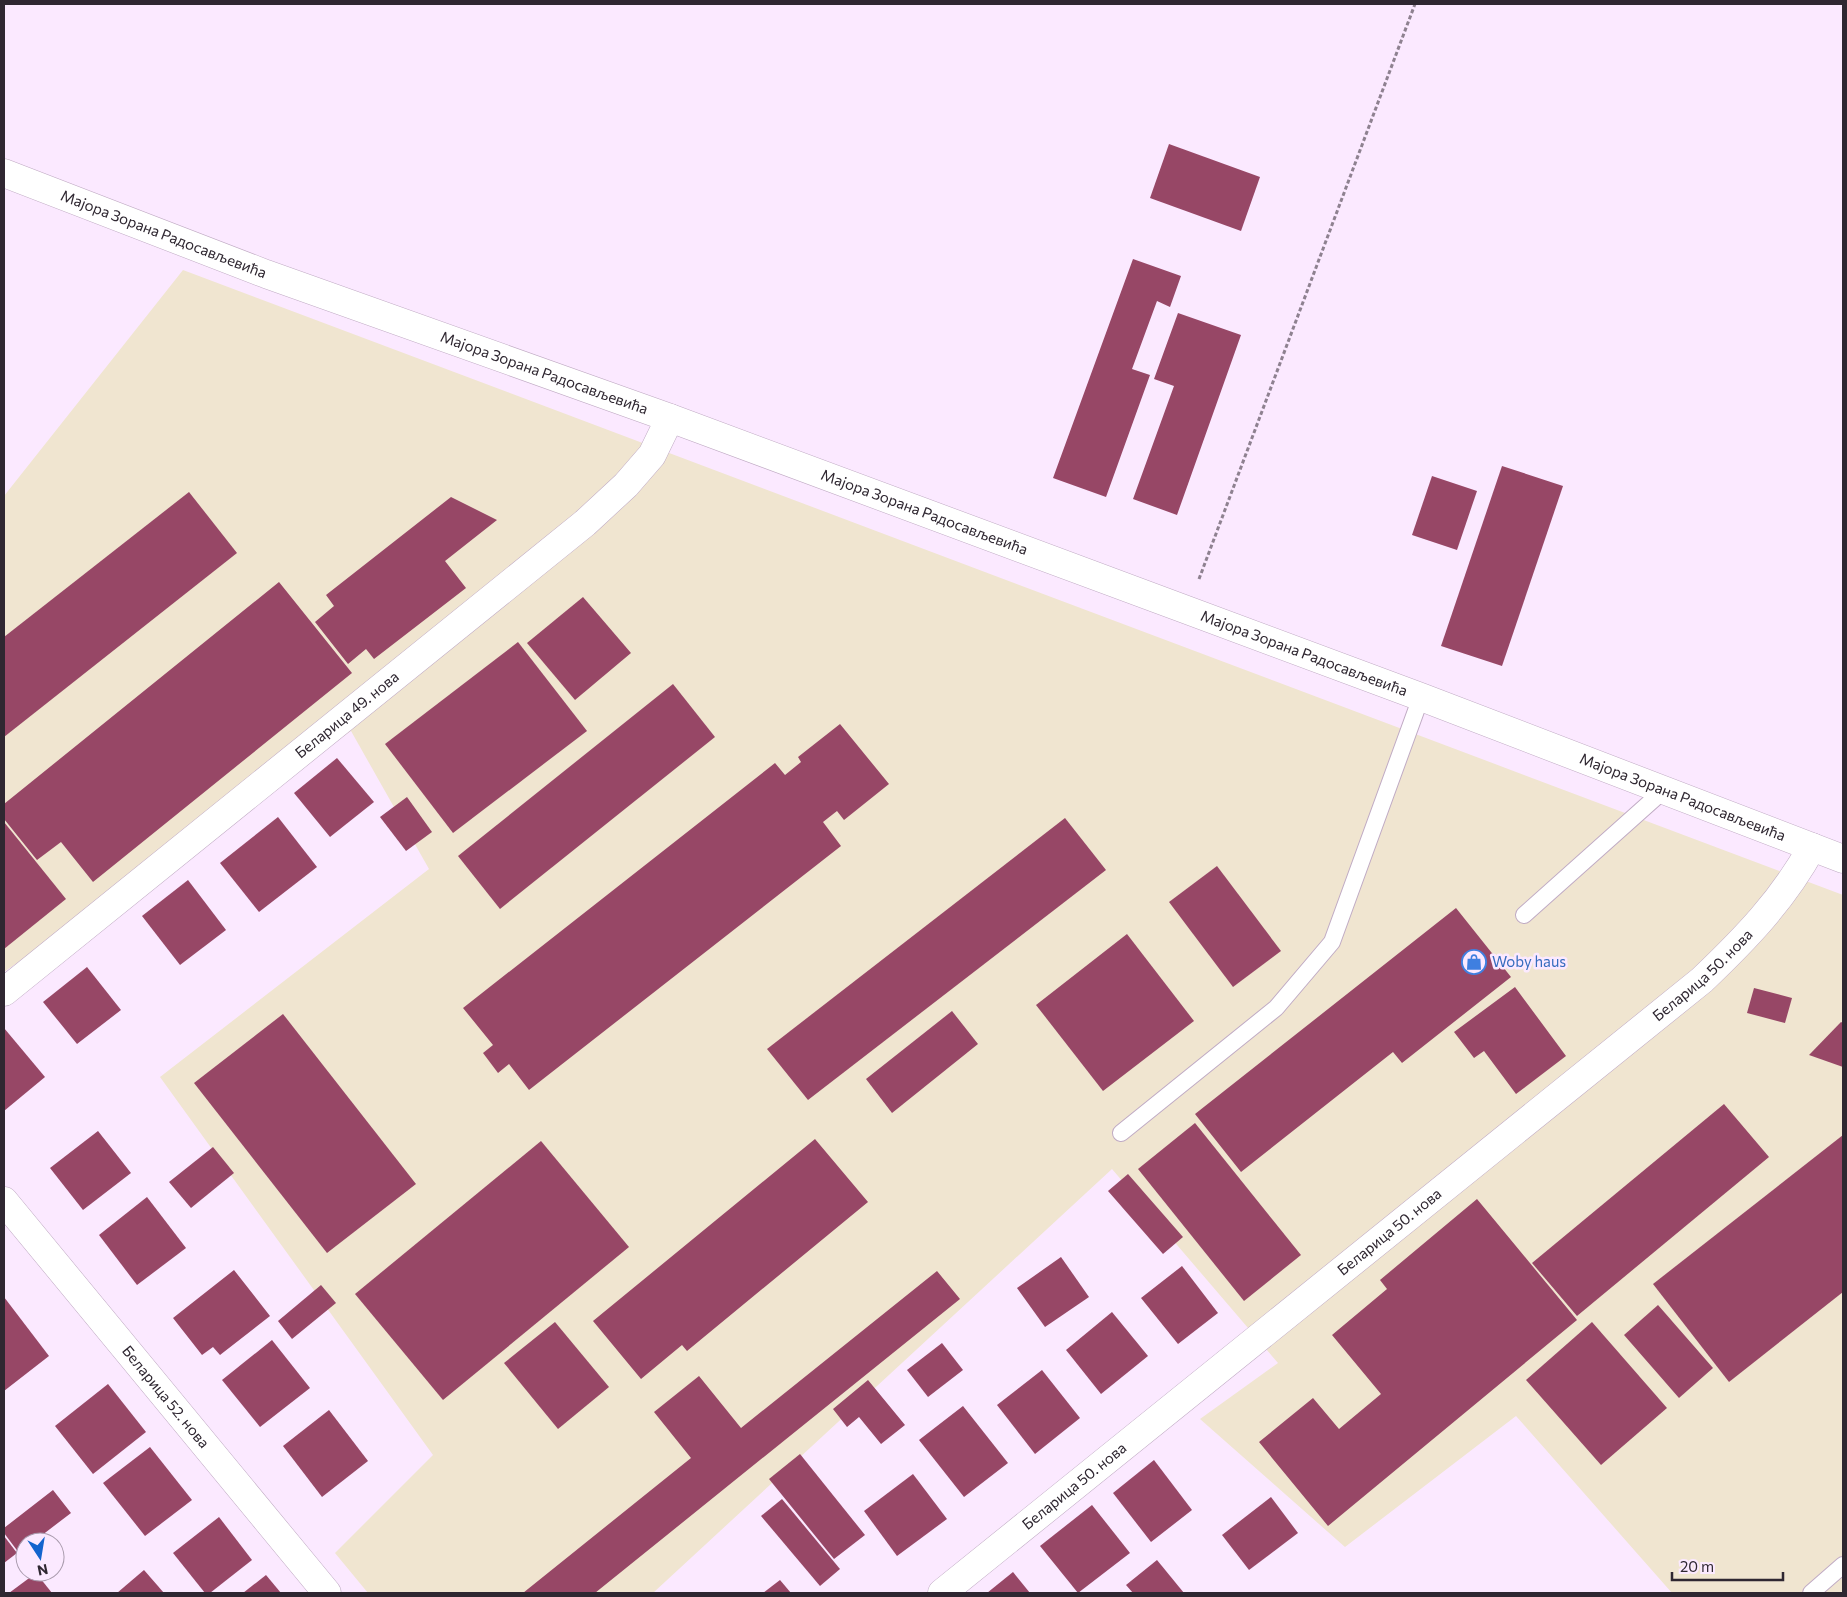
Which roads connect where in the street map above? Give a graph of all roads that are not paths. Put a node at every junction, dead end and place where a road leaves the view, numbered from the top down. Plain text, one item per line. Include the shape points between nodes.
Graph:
1 (4, 173) edge
2 (670, 418) junction
3 (1421, 697) junction
4 (1664, 790) junction
5 (1812, 847) junction
6 (1843, 859) edge
7 (1524, 915) dead end
8 (4, 992) edge
9 (1122, 1133) dead end
10 (4, 1200) edge
11 (1843, 1566) edge
12 (327, 1593) edge
13 (942, 1593) edge
14 (1811, 1593) edge

1 - 2 street, Мајора Зорана Радосављевића via 266,274
2 - 3 street, Мајора Зорана Радосављевића
2 - 8 street, Беларица 49. нова via 652,455 626,485 585,523
3 - 4 street, Мајора Зорана Радосављевића
3 - 9 lane via 1332,942 1276,1008
4 - 5 street, Мајора Зорана Радосављевића
4 - 7 lane
5 - 6 street, Мајора Зорана Радосављевића
5 - 13 street, Беларица 50. нова via 1781,897 1747,937 1702,980
10 - 12 street, Беларица 52. нова
11 - 14 lane

